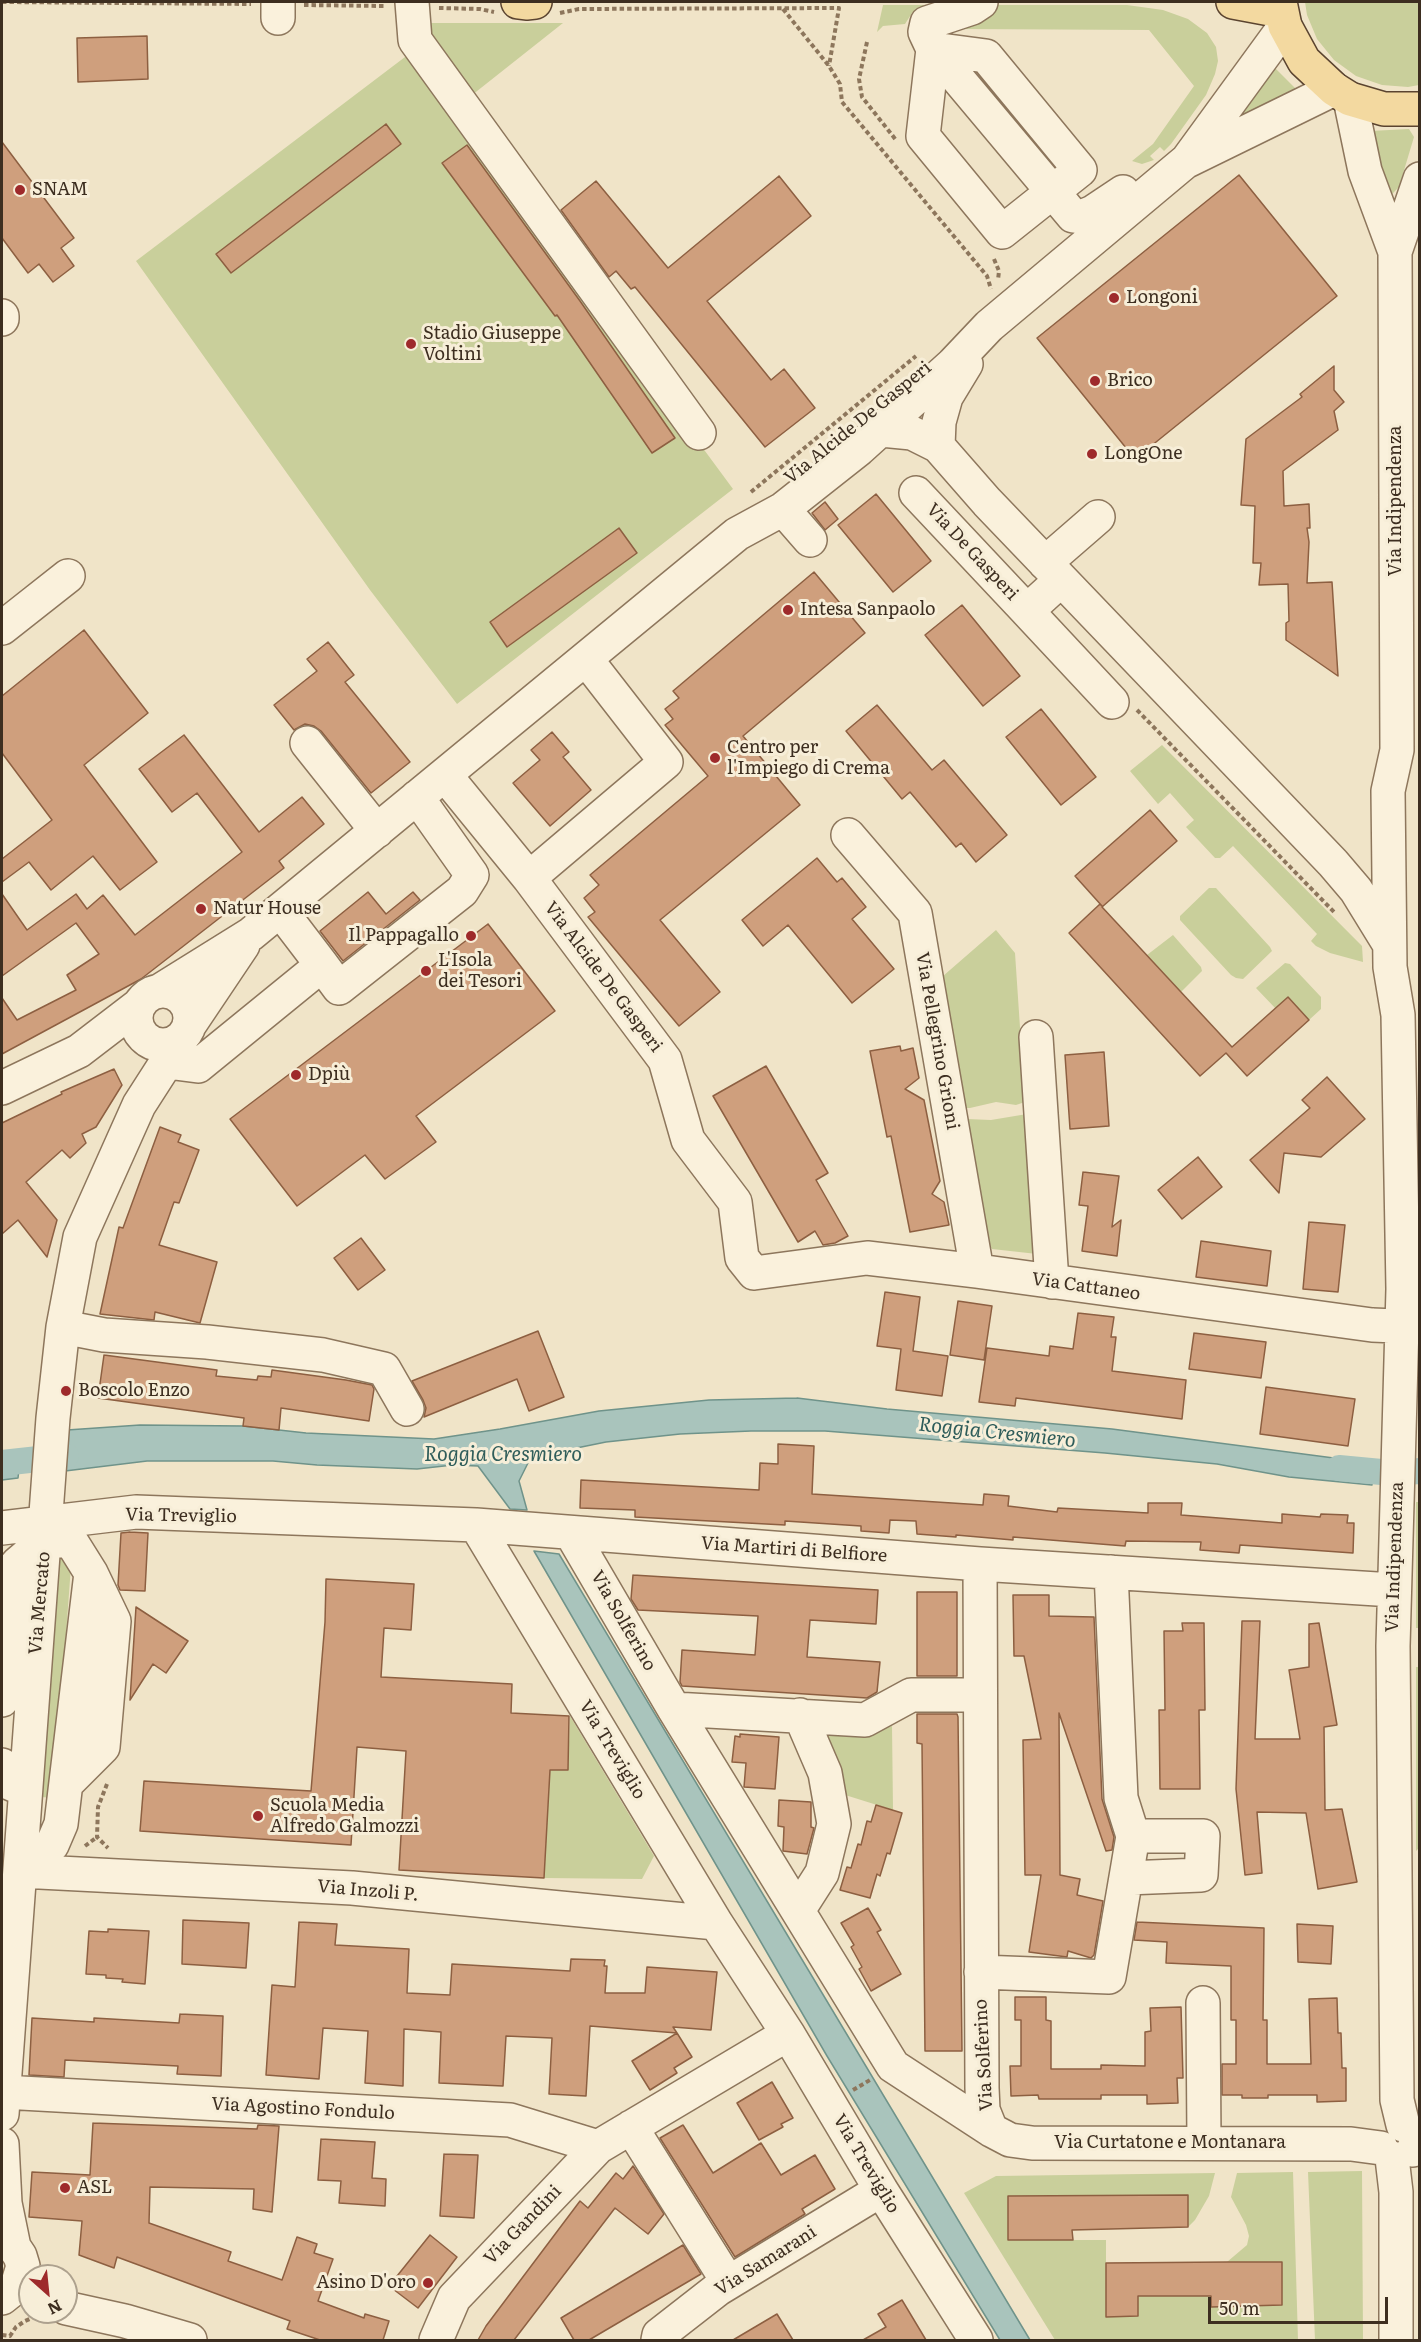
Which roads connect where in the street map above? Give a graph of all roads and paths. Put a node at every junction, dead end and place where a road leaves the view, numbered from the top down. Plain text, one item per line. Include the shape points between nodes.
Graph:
1 (412, 2) edge
2 (455, 2) edge
3 (518, 2) edge
4 (535, 2) edge
5 (981, 2) edge
6 (1233, 2) edge
7 (456, 9) dead end
8 (1282, 13) edge
9 (933, 49) junction
10 (829, 66) junction
11 (1342, 94) junction
12 (1419, 109) edge
13 (1185, 162) junction
14 (1419, 179) edge
15 (1158, 186) junction
16 (1053, 191) junction
17 (1395, 252) junction
18 (993, 292) dead end
19 (989, 326) junction
20 (862, 422) junction
21 (699, 433) dead end
22 (938, 446) junction
23 (916, 493) dead end
24 (783, 509) junction
25 (1098, 517) dead end
26 (737, 534) junction
27 (810, 540) dead end
28 (1053, 571) junction
29 (68, 576) dead end
30 (1028, 611) junction
31 (2, 628) edge
32 (586, 659) junction
33 (1408, 671) edge
34 (1123, 704) joint
35 (308, 743) dead end
36 (1396, 750) junction
37 (445, 775) junction
38 (417, 797) junction
39 (1388, 825) junction
40 (377, 831) junction
41 (848, 835) dead end
42 (1334, 863) junction
43 (529, 878) junction
44 (280, 910) junction
45 (1338, 916) dead end
46 (251, 934) junction
47 (1389, 944) junction
48 (322, 965) junction
49 (150, 998) junction
50 (1398, 1015) junction
51 (1036, 1037) dead end
52 (145, 1038) junction
53 (180, 1041) junction
54 (79, 1051) junction
55 (2, 1088) edge
56 (139, 1106) junction
57 (977, 1271) junction
58 (754, 1273) joint
59 (1052, 1282) junction
60 (1411, 1327) edge
61 (63, 1328) junction
62 (407, 1409) dead end
63 (46, 1519) junction
64 (476, 1525) junction
65 (2, 1528) edge
66 (571, 1533) junction
67 (980, 1564) junction
68 (1111, 1572) junction
69 (1393, 1590) junction
70 (1406, 1646) edge
71 (979, 1695) junction
72 (2, 1700) edge
73 (674, 1709) junction
74 (800, 1715) junction
75 (2, 1765) edge
76 (25, 1790) junction
77 (1134, 1836) junction
78 (20, 1871) junction
79 (1127, 1878) junction
80 (799, 1909) junction
81 (716, 1923) junction
82 (981, 1972) junction
83 (1203, 2003) dead end
84 (788, 2034) junction
85 (893, 2066) junction
86 (2, 2103) edge
87 (830, 2103) junction
88 (631, 2127) junction
89 (991, 2130) junction
90 (1396, 2139) edge
91 (1204, 2143) junction
92 (2, 2144) edge
93 (598, 2147) junction
94 (881, 2190) junction
95 (18, 2270) edge
96 (728, 2282) junction
97 (78, 2299) edge
98 (78, 2305) edge
99 (125, 2321) junction
100 (20, 2324) edge
101 (2, 2336) edge
102 (190, 2340) edge
103 (435, 2340) edge
104 (658, 2340) edge
105 (976, 2340) edge
106 (1396, 2340) edge

1 - 21 street via 415,40
2 - 7 path
3 - 4 main road
5 - 9 street via 927,23 925,32
6 - 8 main road
8 - 11 main road via 1304,61
8 - 13 street, Via Alcide De Gasperi
9 - 16 street
9 - 16 street via 923,136 1002,232
10 - 10 path via 839,8 782,8 789,16
10 - 18 path via 840,84 842,102 987,276
11 - 12 main road via 1384,109
11 - 13 street, Via Alcide De Gasperi
11 - 17 street, Via Indipendenza
13 - 15 street, Via Alcide De Gasperi
14 - 17 street, Via Indipendenza
15 - 16 street via 1122,192 1081,217 1073,216
15 - 19 street, Via Alcide De Gasperi
17 - 33 street, Via Indipendenza
19 - 20 street, Via Alcide De Gasperi via 939,357
19 - 22 street via 946,397
20 - 22 street via 912,434
20 - 24 street, Via Alcide De Gasperi
20 - 26 street, Via Alcide De Gasperi via 766,498
22 - 28 street
23 - 30 street, Via De Gasperi
24 - 26 street, Via Alcide De Gasperi
24 - 27 street
25 - 28 street, Via De Gasperi
26 - 32 street, Via Alcide De Gasperi
28 - 30 street, Via De Gasperi
28 - 42 street
29 - 31 street
30 - 34 street, Via De Gasperi
32 - 37 street, Via Alcide De Gasperi
32 - 43 street via 666,762
33 - 36 street, Via Indipendenza
34 - 45 path
35 - 40 street
36 - 39 street, Via Indipendenza via 1388,791
36 - 50 street, Via Indipendenza via 1410,791 1412,968
37 - 38 street, Via Alcide De Gasperi
37 - 43 street, Via Alcide De Gasperi
38 - 40 street, Via Alcide De Gasperi
38 - 48 street via 472,874 462,891 339,988
39 - 42 street via 1376,850
39 - 47 street, Via Indipendenza
40 - 44 street, Via Alcide De Gasperi
41 - 57 street, Via Pellegrino Grioni via 915,913
42 - 47 street via 1356,890
43 - 58 street, Via Alcide De Gasperi via 665,1060 688,1140 735,1202 741,1258
44 - 46 street, Via Alcide De Gasperi
44 - 48 street
46 - 49 street, Via Alcide De Gasperi
46 - 53 street, Via Alcide De Gasperi
47 - 50 street, Via Indipendenza
48 - 53 street via 198,1066
49 - 52 street via 136,1024
49 - 53 street via 170,991 185,1001 191,1016
49 - 54 street, Via Alcide De Gasperi
50 - 60 street, Via Indipendenza
51 - 59 street
52 - 53 street via 151,1043 168,1045
52 - 54 street, Via Alcide De Gasperi
52 - 56 street, Via Mercato
53 - 56 street, Via Mercato
54 - 55 street, Via Alcide De Gasperi
56 - 61 street, Via Mercato via 80,1237
57 - 58 street, Via Cattaneo via 867,1258
57 - 59 street, Via Cattaneo
59 - 60 street, Via Cattaneo
60 - 69 street, Via Indipendenza via 1399,1443
61 - 62 street via 323,1355 384,1369
61 - 63 street, Via Mercato
63 - 64 street, Via Treviglio via 136,1512
63 - 65 street
63 - 72 street via 17,1564 9,1591
63 - 76 street, Via Mercato
63 - 78 street via 71,1541 114,1621 103,1747 66,1784 61,1824 52,1845
64 - 66 street, Via Martiri di Belfiore
64 - 81 street, Via Treviglio
66 - 67 street, Via Martiri di Belfiore
66 - 73 street, Via Solferino
67 - 68 street, Via Martiri di Belfiore
67 - 71 street, Via Solferino
68 - 69 street, Via Martiri di Belfiore
68 - 77 street via 1121,1798
69 - 70 street, Via Indipendenza
70 - 90 street, Via Indipendenza
71 - 74 street via 911,1695 865,1720
71 - 82 street, Via Solferino
73 - 74 street
73 - 80 street, Via Solferino
74 - 80 street via 825,1773 834,1824 822,1873
75 - 76 street via 9,1783
76 - 78 street, Via Mercato
77 - 79 street
77 - 79 street via 1203,1836 1201,1875
78 - 81 street, Via Inzoli P. via 352,1888
78 - 86 street, Via Mercato
79 - 82 street via 1109,1977
80 - 85 street, Via Solferino
81 - 84 street, Via Treviglio
82 - 89 street, Via Solferino via 983,2110
83 - 91 street
84 - 87 street, Via Treviglio
84 - 88 street, Via Gandini
85 - 87 path
85 - 89 street, Via Solferino
86 - 93 street, Via Agostino Fondulo via 510,2120
87 - 94 street, Via Treviglio
88 - 93 street, Via Gandini
88 - 96 street
89 - 91 street, Via Curtatone e Montanara via 1010,2140 1032,2144
90 - 91 street, Via Curtatone e Montanara
90 - 106 street, Via Indipendenza
92 - 95 street via 5,2203
93 - 103 street, Via Gandini via 454,2298
94 - 96 street, Via Samarani
94 - 105 street, Via Treviglio
96 - 104 street, Via Samarani
97 - 99 street
98 - 99 street
99 - 102 street
100 - 101 path via 10,2336

